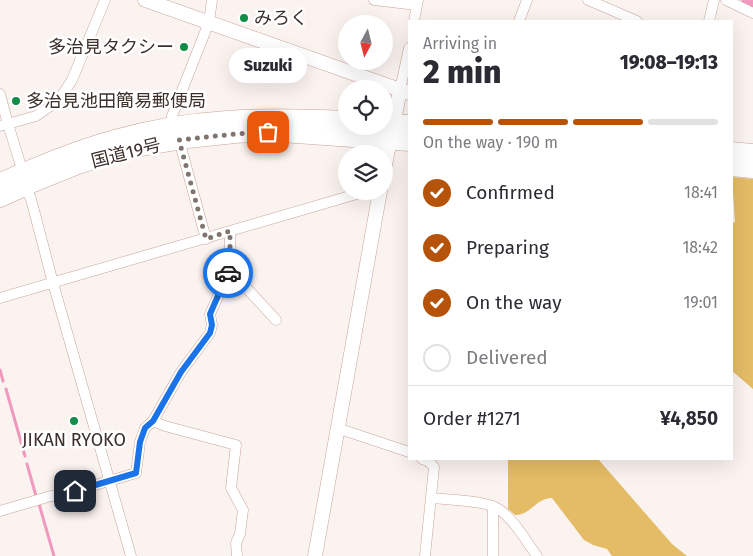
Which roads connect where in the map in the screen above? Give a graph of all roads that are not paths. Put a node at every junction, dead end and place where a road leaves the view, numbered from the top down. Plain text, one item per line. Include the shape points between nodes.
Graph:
1 (106, 0) edge
2 (145, 0) edge
3 (212, 0) edge
4 (374, 0) edge
5 (527, 0) edge
6 (588, 0) edge
7 (714, 0) edge
8 (726, 0) edge
9 (418, 3) edge
10 (753, 13) edge
11 (414, 20) edge
12 (519, 20) edge
13 (635, 20) edge
14 (709, 20) edge
15 (209, 22) junction
16 (408, 57) edge
17 (404, 92) edge
18 (0, 94) edge
19 (338, 120) edge
20 (395, 123) edge
21 (4, 125) edge
22 (176, 133) junction
23 (390, 140) junction
24 (408, 142) edge
25 (389, 145) edge
26 (733, 151) edge
27 (753, 153) edge
28 (20, 164) dead end
29 (733, 167) edge
30 (753, 169) edge
31 (0, 182) edge
32 (28, 193) dead end
33 (0, 198) edge
34 (338, 199) edge
35 (378, 200) edge
36 (230, 231) junction
37 (206, 239) junction
38 (230, 270) junction
39 (53, 283) junction
40 (0, 298) edge
41 (276, 320) dead end
42 (153, 421) junction
43 (338, 428) junction
44 (408, 452) edge
45 (425, 460) edge
46 (109, 480) junction
47 (432, 498) junction
48 (493, 506) junction
49 (0, 510) edge
50 (131, 556) edge
51 (237, 556) edge
52 (315, 556) edge
53 (425, 556) edge
54 (493, 556) edge
55 (537, 556) edge

1 - 21 street via 72,80 58,100 36,116
2 - 15 street
3 - 15 street
4 - 9 street
5 - 12 street
6 - 13 street
7 - 14 street
8 - 10 street
9 - 11 street
15 - 17 street
15 - 22 street via 172,116
16 - 17 street
17 - 20 street
18 - 21 street
19 - 22 highway, 国道19号 via 223,119
20 - 23 street
21 - 28 street
22 - 23 highway, 国道19号 via 268,132
22 - 31 highway, 国道19号 via 114,139 56,158
22 - 33 highway, 国道19号 via 85,163
22 - 37 street
23 - 24 highway, 国道19号
23 - 25 street
26 - 27 highway
29 - 30 highway
32 - 39 street
34 - 36 street
35 - 43 street
36 - 37 street
36 - 38 street
37 - 39 street
38 - 41 street
38 - 42 street via 210,314 210,333 181,372
39 - 40 street
39 - 46 street
42 - 46 street via 145,428 140,442 136,473
42 - 51 street via 236,445 231,488 243,510 236,543
43 - 44 street
43 - 52 street
45 - 47 street via 434,467
46 - 49 street
46 - 50 street
47 - 48 street
47 - 53 street
48 - 54 street
48 - 55 street via 510,519

